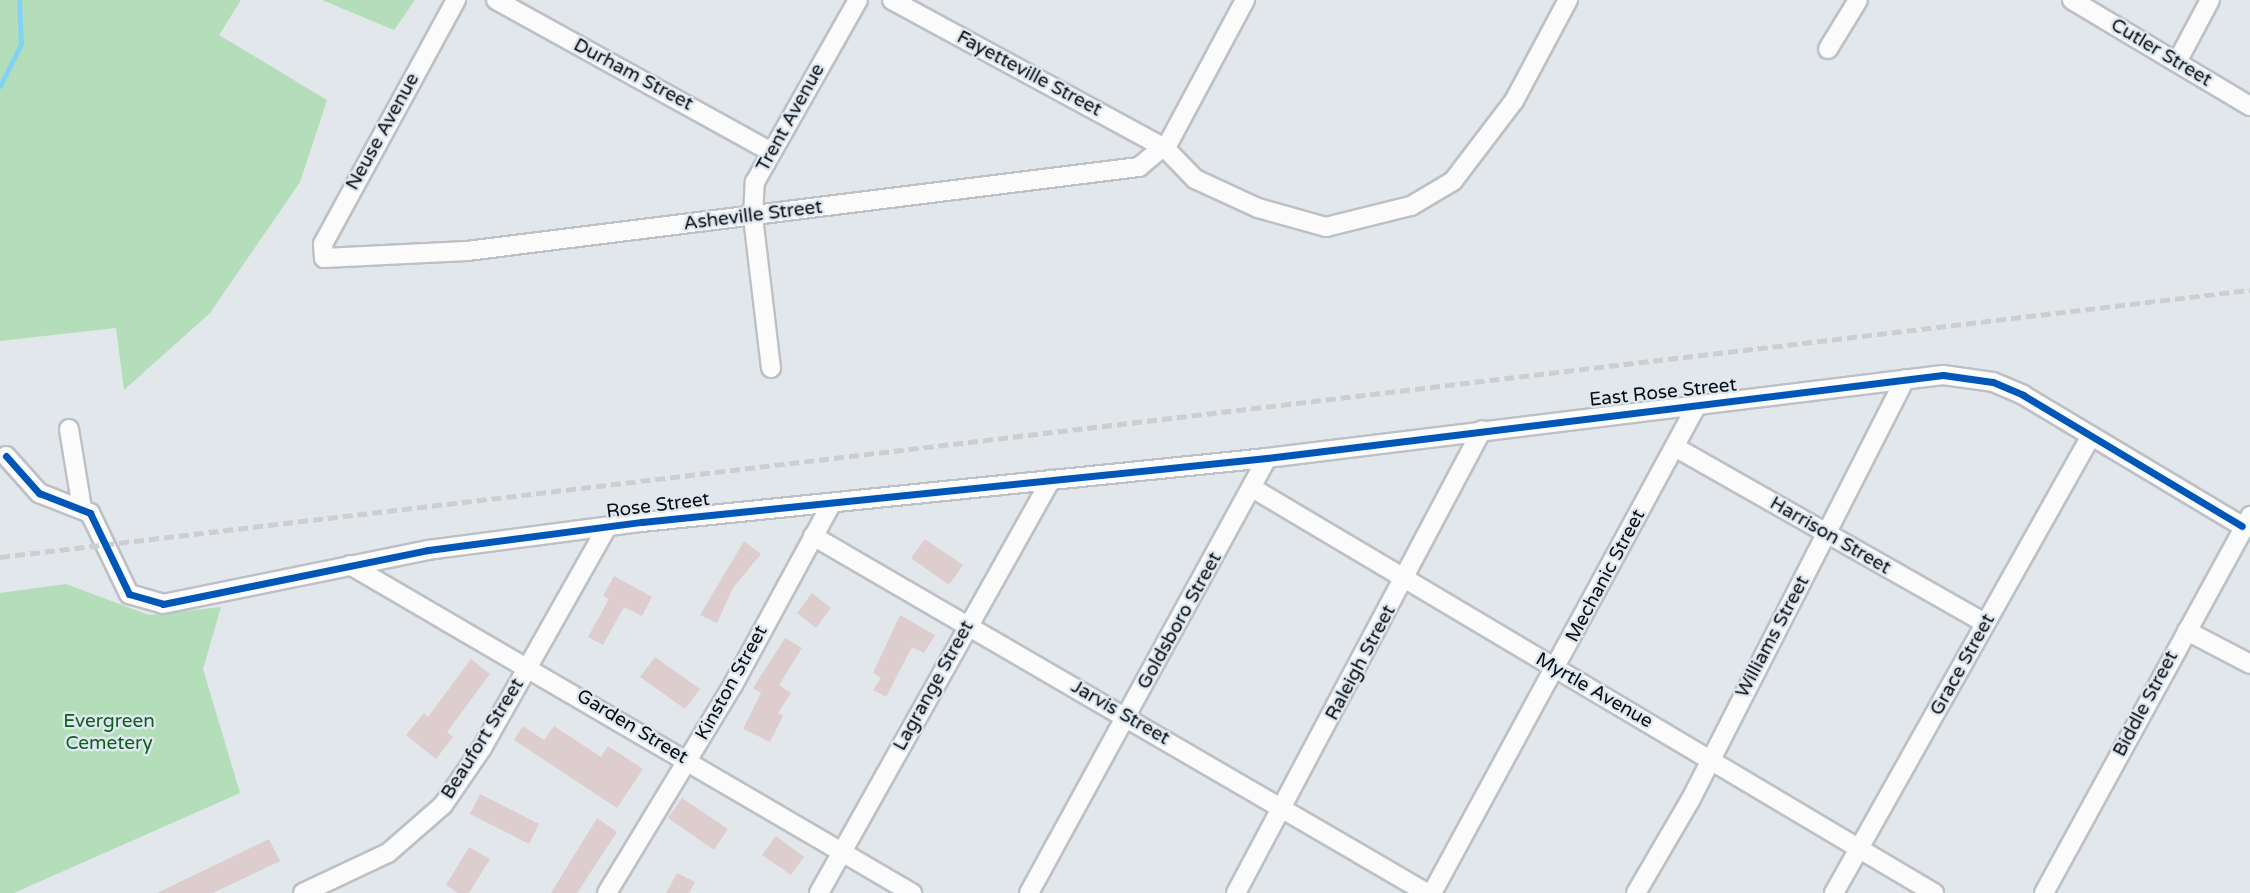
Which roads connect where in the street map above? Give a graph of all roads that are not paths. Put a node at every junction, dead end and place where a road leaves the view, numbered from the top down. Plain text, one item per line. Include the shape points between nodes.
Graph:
1 (456, 0) edge
2 (496, 0) edge
3 (858, 0) edge
4 (892, 0) edge
5 (1245, 0) edge
6 (1568, 0) edge
7 (1858, 0) edge
8 (2072, 0) edge
9 (2210, 0) edge
10 (1828, 49) dead end
11 (2177, 62) junction
12 (2250, 106) edge
13 (1165, 148) junction
14 (770, 151) junction
15 (752, 216) junction
16 (333, 261) joint
17 (771, 368) dead end
18 (1905, 379) junction
19 (1697, 405) junction
20 (69, 429) dead end
21 (1482, 430) junction
22 (2091, 436) junction
23 (1675, 447) junction
24 (6, 456) dead end
25 (1267, 458) junction
26 (1051, 480) junction
27 (1254, 489) junction
28 (830, 506) junction
29 (82, 508) junction
30 (2246, 521) edge
31 (606, 529) junction
32 (1827, 535) junction
33 (813, 536) junction
34 (350, 565) junction
35 (1405, 581) junction
36 (1985, 624) junction
37 (968, 625) junction
38 (2187, 631) junction
39 (2250, 664) edge
40 (528, 667) junction
41 (1556, 669) junction
42 (1127, 717) junction
43 (1712, 758) junction
44 (688, 760) junction
45 (1283, 808) junction
46 (1861, 846) junction
47 (843, 852) junction
48 (303, 893) edge
49 (607, 893) edge
50 (819, 893) edge
51 (912, 893) edge
52 (1029, 893) edge
53 (1236, 893) edge
54 (1427, 893) edge
55 (1433, 893) edge
56 (1636, 893) edge
57 (1834, 893) edge
58 (1934, 893) edge
59 (2044, 893) edge

1 - 16 street, Neuse Avenue via 323,244 324,258
2 - 14 street, Durham Street
3 - 14 street, Trent Avenue
4 - 13 street, Fayetteville Street
5 - 13 street
6 - 13 street, Fayetteville Street via 1487,141 1452,181 1411,206 1326,227 1258,208 1195,179
7 - 10 street
8 - 11 street, Cutler Street
9 - 11 street
11 - 12 street, Cutler Street
13 - 15 street, Asheville Street via 1139,167 1070,179
14 - 15 street, Trent Avenue via 755,182
15 - 16 street, Asheville Street via 467,251
15 - 17 street, Trent Avenue
18 - 19 street, East Rose Street
18 - 22 street, East Rose Street via 1943,375 1993,382
18 - 32 street, Williams Street
19 - 21 street, East Rose Street
19 - 23 street, Mechanic Street
20 - 29 street
21 - 25 street, East Rose Street
21 - 35 street, Raleigh Street
22 - 30 street, East Rose Street
22 - 36 street, Grace Street
23 - 32 street, Harrison Street
23 - 41 street, Mechanic Street
24 - 29 street via 39,493
25 - 26 street, East Rose Street
25 - 27 street, Goldsboro Street
26 - 28 street, Rose Street
26 - 37 street, Lagrange Street
27 - 35 street, Myrtle Avenue
27 - 42 street, Goldsboro Street
28 - 31 street, Rose Street
28 - 33 street, Kinston Street
29 - 34 street, Rose Street via 97,520 119,581 136,598 163,604 224,595
30 - 38 street, Biddle Street
31 - 34 street, Rose Street
31 - 40 street, Beaufort Street
32 - 36 street, Harrison Street
32 - 43 street, Williams Street
33 - 37 street, Jarvis Street
33 - 44 street, Kinston Street
34 - 40 street, Garden Street
35 - 41 street, Myrtle Avenue
35 - 45 street, Raleigh Street
36 - 46 street, Grace Street
37 - 42 street, Jarvis Street
37 - 47 street, Lagrange Street
38 - 39 street
38 - 59 street, Biddle Street
40 - 44 street, Garden Street
40 - 48 street, Beaufort Street via 464,777 434,814 388,853
41 - 43 street, Myrtle Avenue
41 - 55 street, Mechanic Street
42 - 45 street, Jarvis Street
42 - 52 street, Goldsboro Street
43 - 46 street, Myrtle Avenue
43 - 56 street, Williams Street
44 - 47 street, Garden Street
44 - 49 street, Kinston Street
45 - 53 street, Raleigh Street
45 - 54 street, Jarvis Street
46 - 57 street, Grace Street
46 - 58 street, Myrtle Avenue
47 - 50 street, Lagrange Street
47 - 51 street, Garden Street

